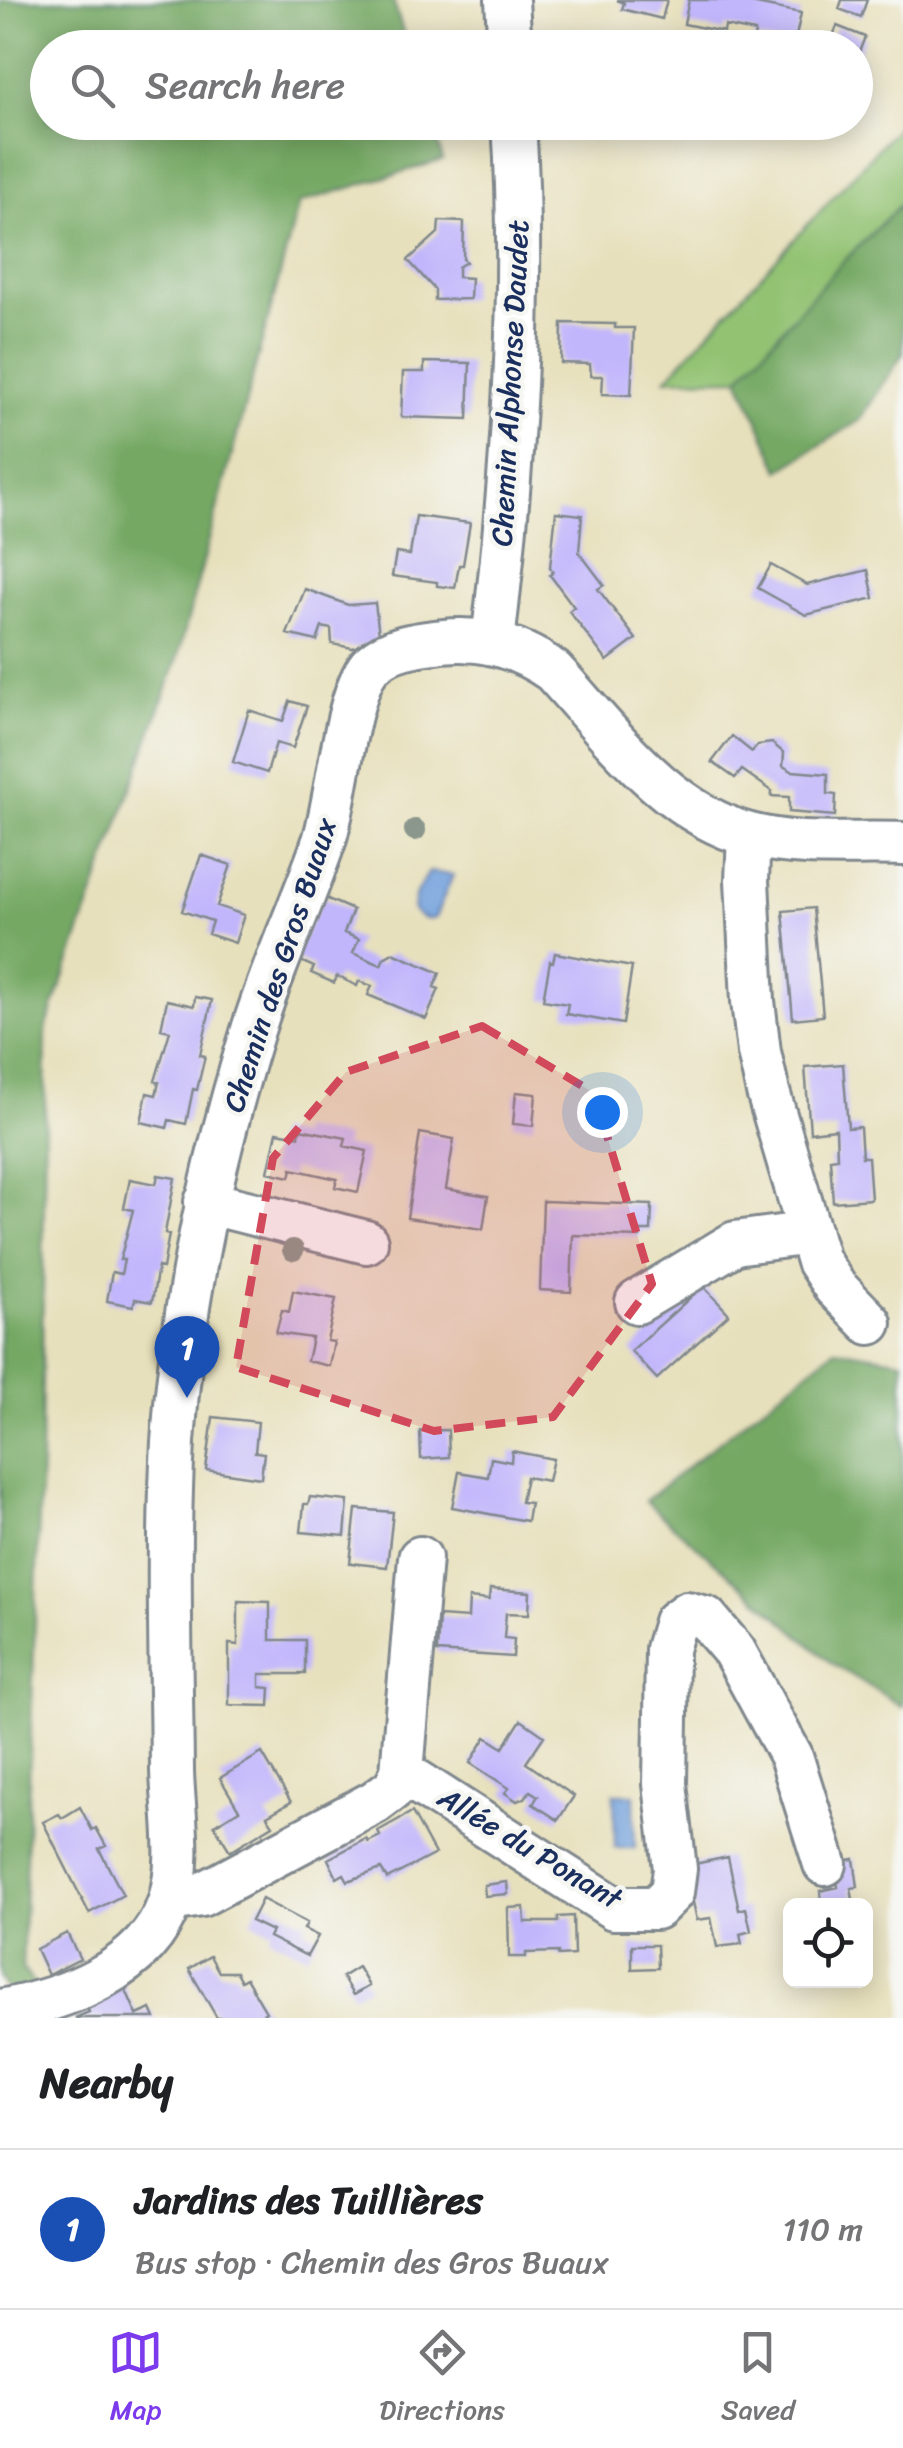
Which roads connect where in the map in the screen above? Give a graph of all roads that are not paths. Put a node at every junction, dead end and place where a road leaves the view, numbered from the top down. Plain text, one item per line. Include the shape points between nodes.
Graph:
1 (507, 0) edge
2 (509, 30) edge
3 (515, 140) edge
4 (494, 642) junction
5 (749, 835) junction
6 (903, 844) edge
7 (206, 1202) junction
8 (810, 1233) junction
9 (366, 1242) dead end
10 (638, 1302) dead end
11 (870, 1323) dead end
12 (420, 1558) dead end
13 (402, 1772) junction
14 (824, 1864) dead end
15 (170, 1900) junction
16 (52, 2008) edge
17 (0, 2011) edge

1 - 2 street
3 - 4 street, Chemin Alphonse Daudet via 512,430
4 - 5 street, Chemin des Gros Buaux via 554,671 674,798
4 - 7 street, Chemin des Gros Buaux via 413,645 369,666 356,693 326,832 252,1030
5 - 6 street, Chemin des Gros Buaux
5 - 8 street via 759,1052
7 - 9 street
7 - 15 street, Chemin des Gros Buaux via 178,1372 171,1483 176,1834
8 - 10 street via 735,1243
8 - 11 street via 818,1261
12 - 13 street, Allée du Ponant
13 - 14 street, Allée du Ponant via 614,1908 656,1908 672,1892 676,1870 664,1784 667,1649 675,1622 687,1613 706,1618 734,1652 791,1756
13 - 15 street, Allée du Ponant via 395,1787 374,1802 200,1896
15 - 16 street, Chemin des Gros Buaux via 147,1944
16 - 17 street, Chemin des Gros Buaux

